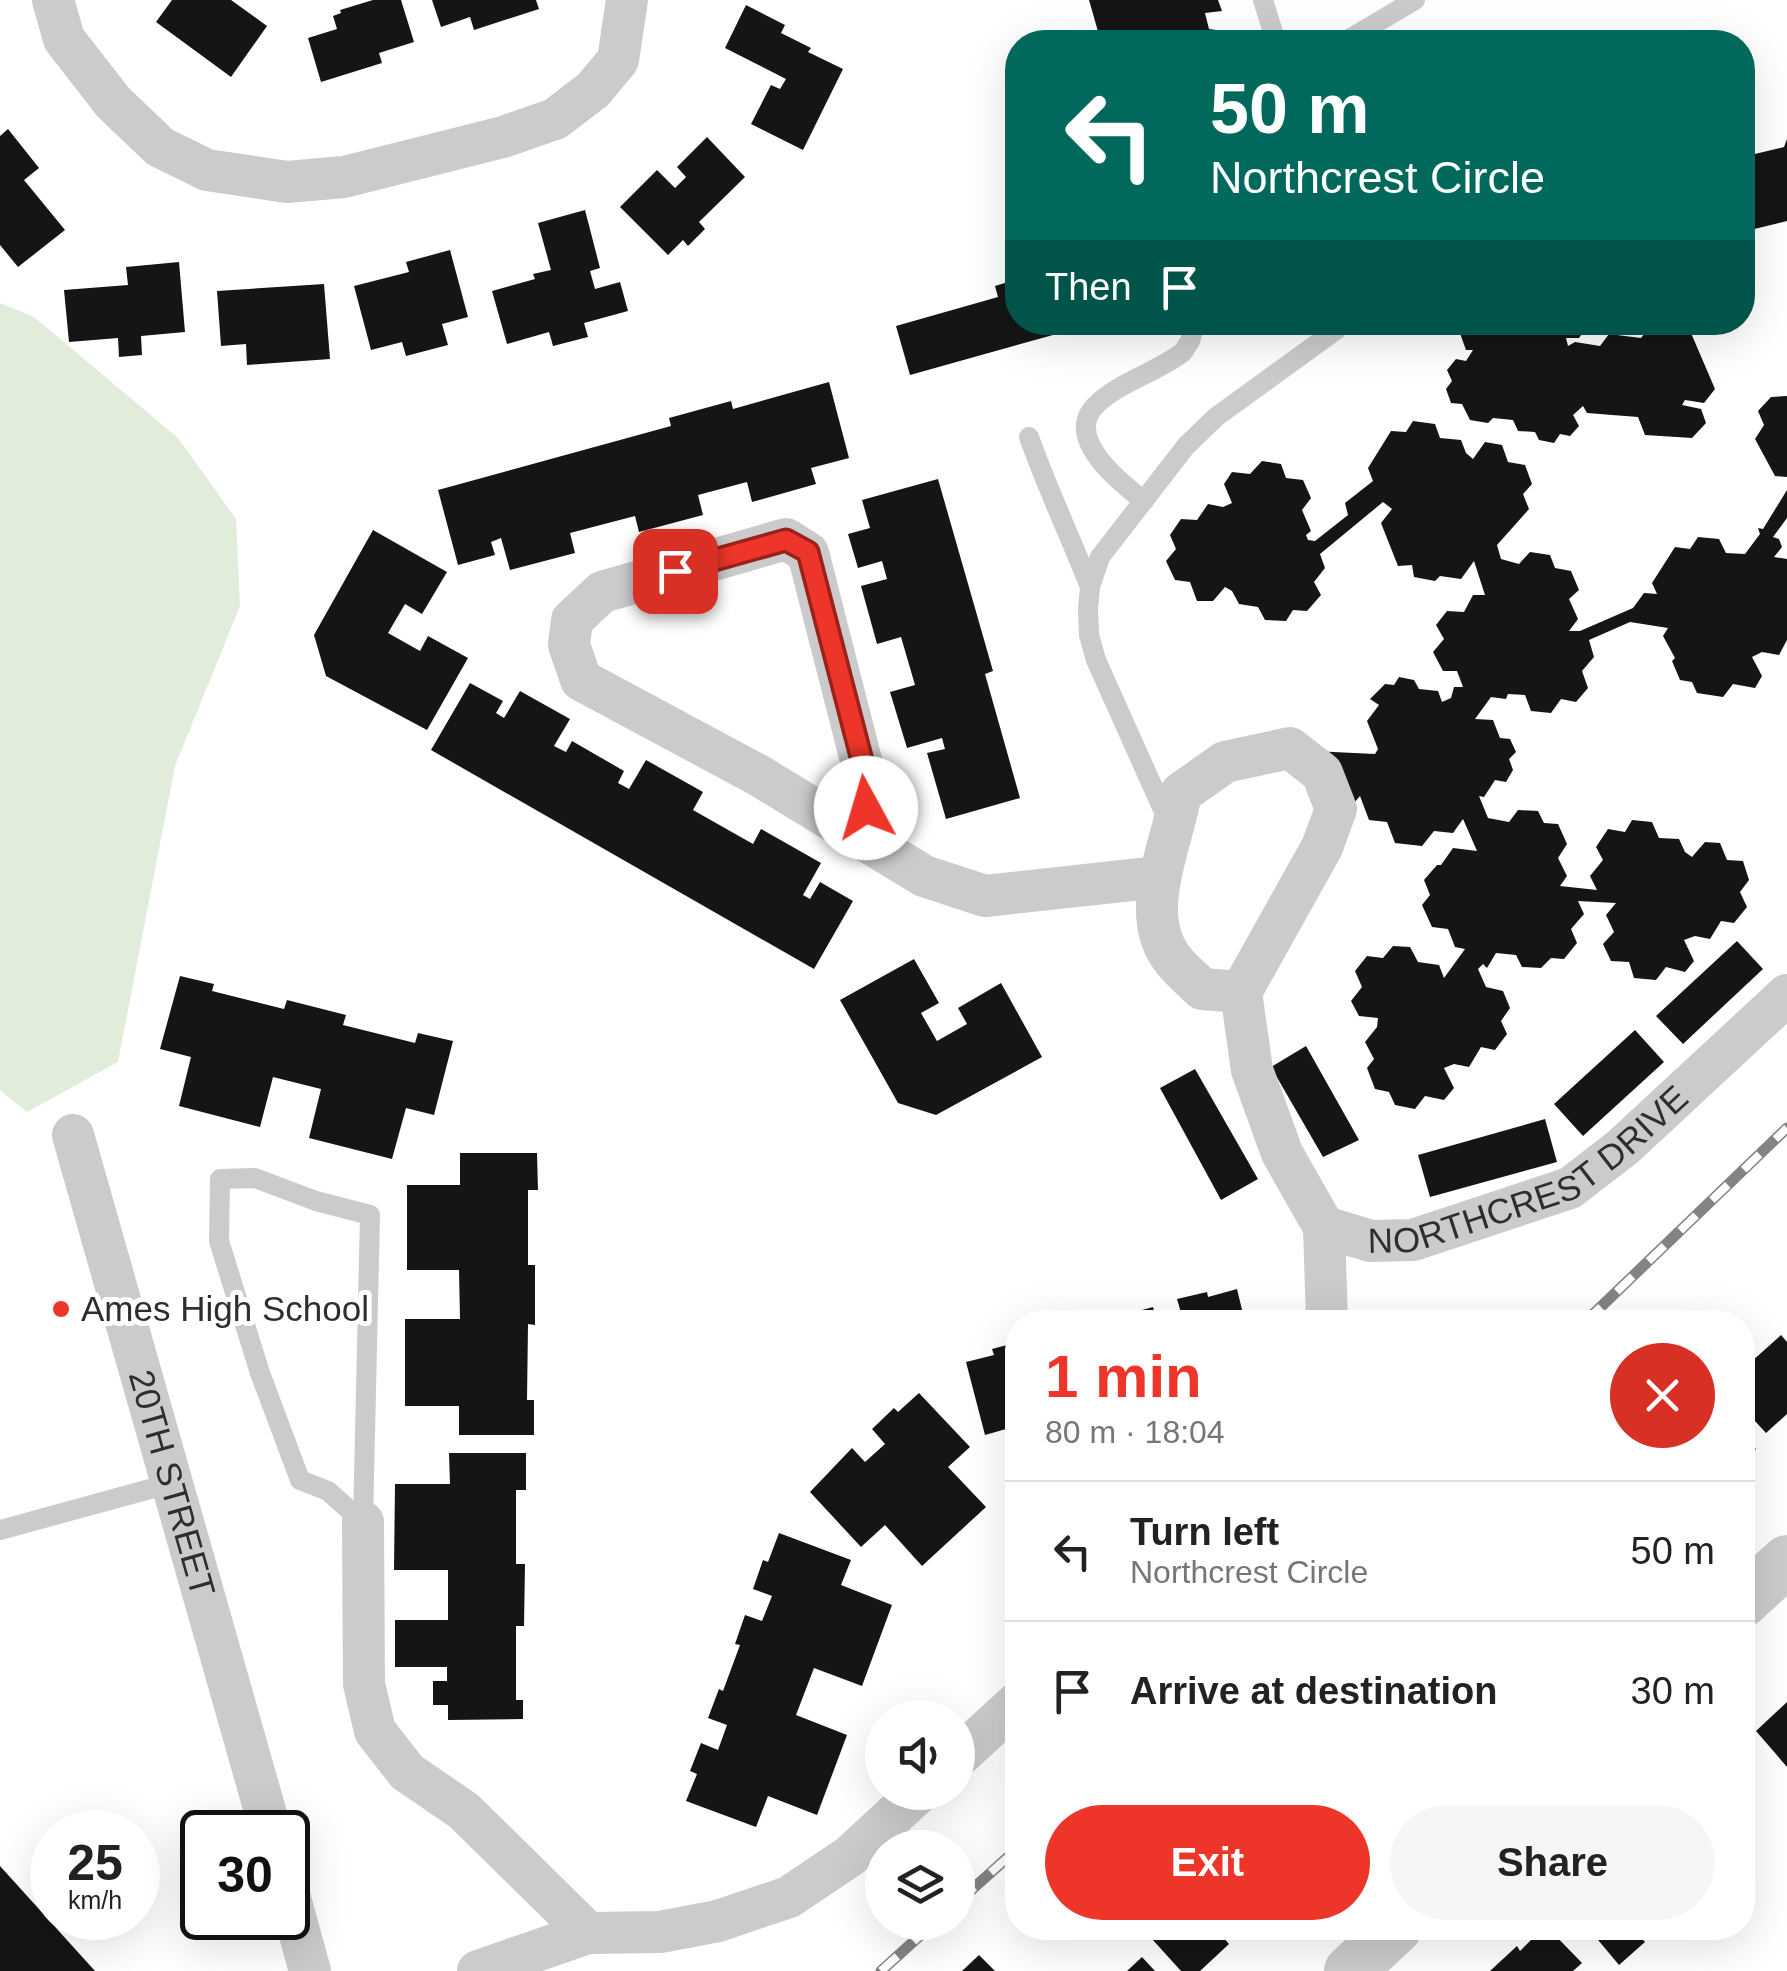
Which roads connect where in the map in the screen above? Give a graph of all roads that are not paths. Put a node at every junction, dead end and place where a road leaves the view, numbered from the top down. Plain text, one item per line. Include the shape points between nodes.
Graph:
1 (53, 0) edge
2 (627, 0) edge
3 (1263, 0) edge
4 (1415, 0) edge
5 (1272, 30) edge
6 (1364, 30) edge
7 (1192, 335) edge
8 (1329, 335) edge
9 (1029, 437) dead end
10 (1144, 501) junction
11 (1090, 587) junction
12 (1174, 834) junction
13 (867, 842) junction
14 (1159, 877) junction
15 (1241, 992) junction
16 (1787, 995) edge
17 (73, 1135) dead end
18 (1324, 1227) junction
19 (1327, 1310) edge
20 (172, 1483) junction
21 (363, 1522) junction
22 (0, 1530) edge
23 (1787, 1560) edge
24 (1755, 1590) edge
25 (1005, 1714) edge
26 (975, 1742) edge
27 (265, 1810) edge
28 (900, 1810) edge
29 (588, 1933) junction
30 (301, 1940) edge
31 (1383, 1940) edge
32 (310, 1971) edge
33 (478, 1971) edge
34 (1350, 1971) edge

1 - 2 street via 64,39 113,102 160,147 207,170 287,182 344,178 555,119 618,60
3 - 5 lane
4 - 6 lane
7 - 10 lane via 1182,352 1090,412 1087,429 1098,460
8 - 10 lane via 1216,416
9 - 11 lane
10 - 11 lane via 1100,557
11 - 12 lane via 1096,660
12 - 14 street
12 - 15 street via 1181,793 1225,762 1290,748 1322,773 1336,809 1322,847
13 - 13 street via 581,680 569,645 572,620 602,592 638,581 786,540 808,552 866,776
13 - 14 street via 924,876 985,896
14 - 15 street via 1155,916 1171,958 1202,990
15 - 18 street via 1252,1070 1282,1152
16 - 18 street, NORTHCREST DRIVE via 1570,1188 1413,1240 1372,1241
17 - 20 street, 20TH STREET
18 - 19 street, NORTHCREST DRIVE
20 - 22 lane
20 - 27 street, 20TH STREET
21 - 21 lane via 370,1214 255,1178 220,1179 219,1241 300,1480 328,1491
21 - 29 street via 364,1684 376,1731 407,1772 464,1811
23 - 24 street
25 - 26 street
28 - 29 street via 850,1856 788,1897 660,1932
29 - 33 street
30 - 32 street
31 - 34 street

